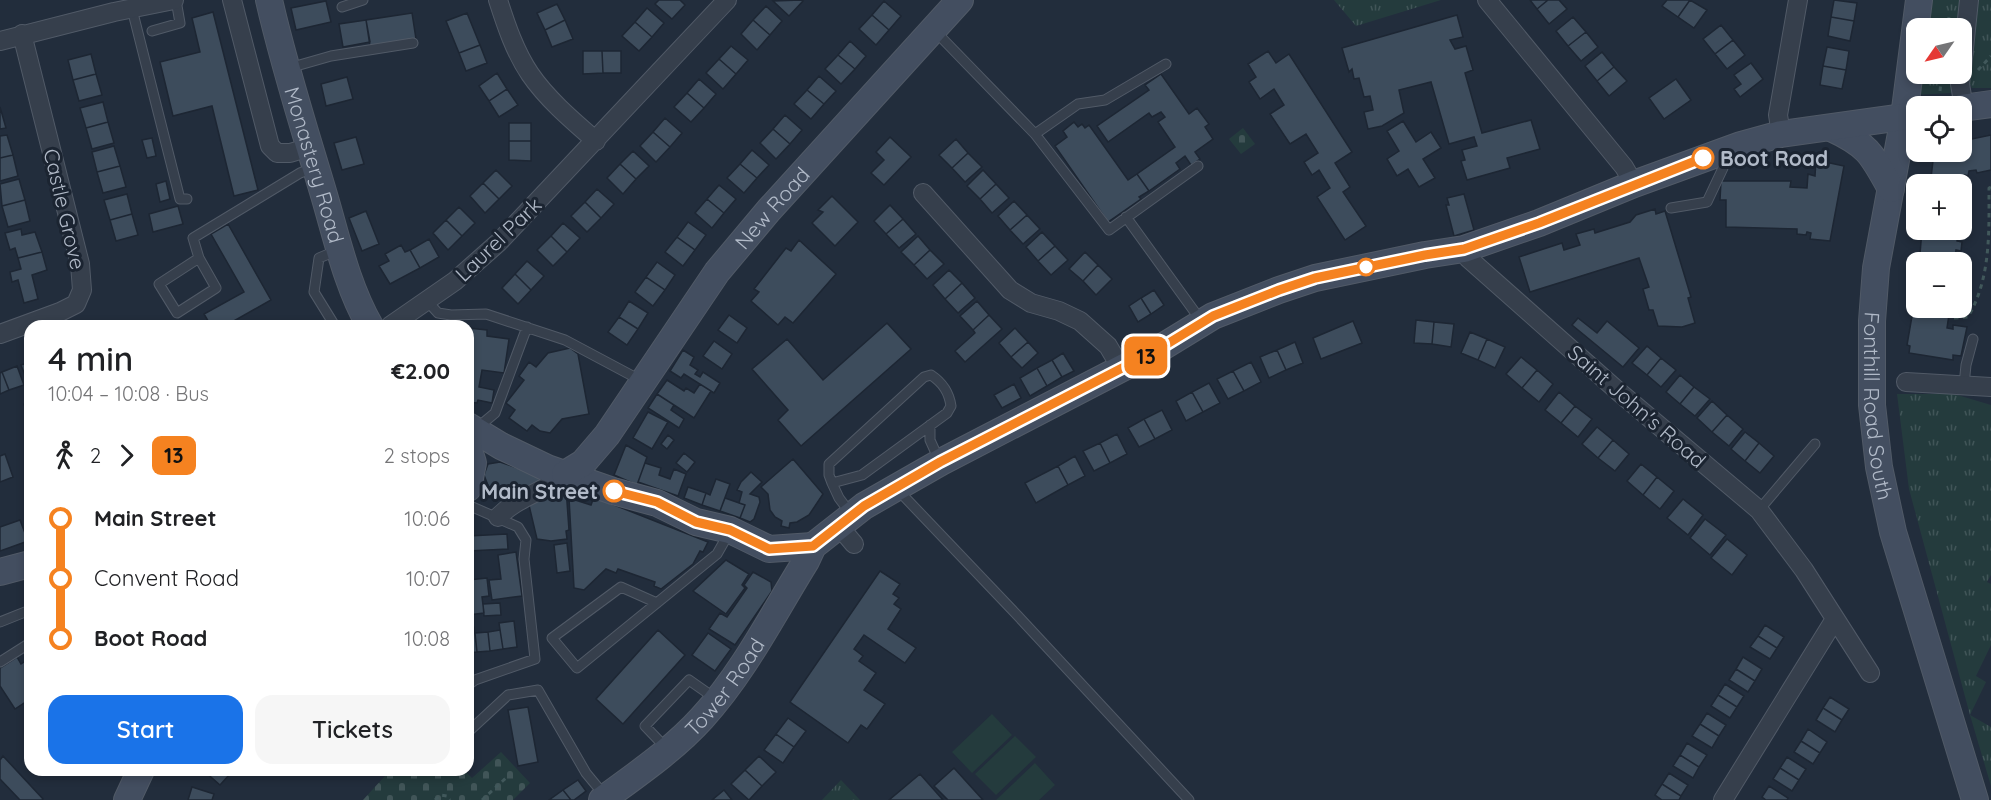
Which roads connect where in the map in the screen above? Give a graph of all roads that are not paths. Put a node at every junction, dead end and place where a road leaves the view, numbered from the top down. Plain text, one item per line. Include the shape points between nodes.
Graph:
1 (175, 0) edge
2 (232, 0) edge
3 (269, 0) edge
4 (363, 0) edge
5 (498, 0) edge
6 (727, 0) edge
7 (960, 0) edge
8 (1487, 0) edge
9 (1798, 0) edge
10 (1919, 0) edge
11 (1969, 0) edge
12 (342, 7) dead end
13 (132, 9) junction
14 (1967, 18) edge
15 (933, 29) junction
16 (152, 32) dead end
17 (22, 34) junction
18 (0, 41) edge
19 (413, 43) dead end
20 (1166, 64) dead end
21 (287, 69) junction
22 (1912, 96) edge
23 (1991, 104) edge
24 (1972, 107) edge
25 (1906, 117) edge
26 (1831, 128) junction
27 (1906, 131) edge
28 (1035, 134) junction
29 (1781, 134) junction
30 (596, 141) junction
31 (1723, 151) junction
32 (313, 157) junction
33 (1198, 166) dead end
34 (1634, 184) junction
35 (1891, 189) junction
36 (923, 193) dead end
37 (187, 199) dead end
38 (1671, 208) dead end
39 (1126, 217) junction
40 (1464, 249) junction
41 (341, 250) junction
42 (199, 258) junction
43 (427, 301) junction
44 (38, 320) edge
45 (331, 320) edge
46 (367, 320) edge
47 (399, 320) edge
48 (1202, 322) junction
49 (24, 325) edge
50 (527, 327) junction
51 (0, 334) edge
52 (1973, 339) dead end
53 (1121, 368) junction
54 (642, 381) junction
55 (1906, 382) dead end
56 (1964, 385) junction
57 (1990, 385) edge
58 (930, 425) junction
59 (474, 436) edge
60 (474, 442) edge
61 (1815, 444) dead end
62 (940, 462) junction
63 (581, 480) junction
64 (832, 483) junction
65 (895, 488) junction
66 (474, 507) edge
67 (1760, 510) junction
68 (498, 517) junction
69 (848, 528) junction
70 (730, 530) junction
71 (813, 546) junction
72 (769, 549) junction
73 (24, 566) edge
74 (0, 572) edge
75 (793, 582) junction
76 (657, 603) junction
77 (24, 612) edge
78 (1836, 619) junction
79 (0, 622) edge
80 (24, 647) edge
81 (0, 662) edge
82 (1870, 673) dead end
83 (474, 681) edge
84 (717, 700) junction
85 (474, 726) edge
86 (667, 750) junction
87 (138, 776) edge
88 (604, 799) edge
89 (126, 800) edge
90 (1189, 800) edge
91 (1723, 800) edge
92 (1975, 800) edge

1 - 13 street
1 - 16 lane via 180,23
2 - 32 street via 270,146 277,153
3 - 21 street, Monastery Road
4 - 12 lane
5 - 30 street via 530,73 547,95
6 - 30 street, Laurel Park
7 - 15 street, New Road
8 - 34 street
9 - 29 street via 1778,115
10 - 22 street, Fonthill Road South
11 - 14 street
13 - 17 street
13 - 37 lane via 180,199
15 - 28 lane
15 - 54 street, New Road via 717,272
17 - 18 street
17 - 44 street, Castle Grove via 80,264 82,290 76,304
19 - 21 lane via 331,56
20 - 28 lane via 1105,100 1078,104
21 - 32 street, Monastery Road
23 - 24 street
25 - 26 street
26 - 29 street
26 - 35 street via 1868,150
27 - 35 street, Fonthill Road South
28 - 39 lane via 1108,230
29 - 31 street
30 - 43 street, Laurel Park via 499,242
31 - 34 street
31 - 38 lane via 1723,168 1707,202
32 - 41 street, Monastery Road
32 - 42 lane via 300,172 193,238
33 - 39 lane
34 - 40 street
35 - 92 street, Fonthill Road South via 1876,268 1872,321 1872,405 1879,467 1899,553
36 - 53 street via 1010,290 1031,303 1080,321 1108,346
39 - 48 lane
40 - 48 street via 1315,278
40 - 67 street, Saint John's Road via 1468,258 1618,392
41 - 45 lane via 319,258 314,292
41 - 46 street, Monastery Road
42 - 42 lane via 159,284 177,313 216,288
43 - 47 street, Laurel Park
43 - 50 lane via 438,313 486,314
48 - 53 street
49 - 51 street, Castle Grove
50 - 54 lane via 565,340
50 - 59 lane via 495,413
52 - 56 lane
53 - 62 street
54 - 63 street, New Road via 607,435 583,463
55 - 56 street
56 - 57 street
58 - 62 lane via 930,440
58 - 64 lane via 862,475
58 - 64 lane via 951,406 942,382 932,375 924,377 829,464
60 - 63 street via 490,449 501,446
61 - 67 lane
62 - 65 street
63 - 68 street via 552,485 511,504
63 - 70 street via 657,502 696,522
64 - 69 lane
65 - 69 street
65 - 90 lane
66 - 68 lane
67 - 78 street, Saint John's Road
68 - 83 lane via 518,527 526,540 524,559 535,659
69 - 71 street
70 - 72 street
70 - 76 lane via 717,554
71 - 72 street
71 - 75 street, Tower Road
72 - 75 street
73 - 74 street
75 - 84 street, Tower Road
76 - 76 lane via 577,668 552,638 621,587
77 - 79 lane
78 - 82 street, Saint John's Road
78 - 91 street
80 - 81 lane
84 - 86 street, Tower Road
84 - 86 lane via 689,680 645,726
85 - 88 lane via 508,694 538,690
86 - 88 street, Tower Road
87 - 89 street

